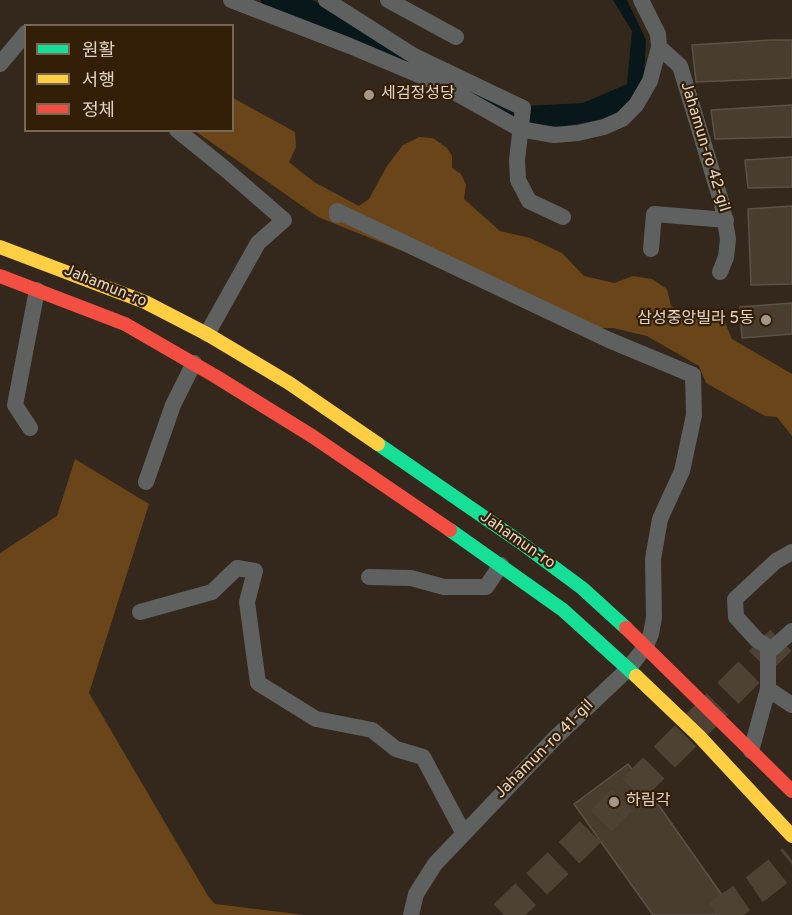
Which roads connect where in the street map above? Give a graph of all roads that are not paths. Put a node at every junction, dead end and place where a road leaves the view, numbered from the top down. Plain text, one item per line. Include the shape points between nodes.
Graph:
1 (231, 0) edge
2 (388, 0) edge
3 (643, 1) edge
4 (330, 3) edge
5 (24, 35) edge
6 (456, 37) dead end
7 (659, 47) junction
8 (0, 64) edge
9 (520, 129) junction
10 (179, 132) edge
11 (337, 215) dead end
12 (563, 217) dead end
13 (726, 220) junction
14 (0, 247) edge
15 (651, 249) dead end
16 (720, 272) dead end
17 (0, 276) edge
18 (37, 290) junction
19 (207, 334) junction
20 (194, 363) junction
21 (30, 428) dead end
22 (146, 482) dead end
23 (792, 552) edge
24 (501, 564) junction
25 (369, 577) dead end
26 (140, 612) dead end
27 (792, 631) edge
28 (646, 646) junction
29 (768, 647) junction
30 (628, 669) junction
31 (768, 689) junction
32 (792, 705) edge
33 (751, 751) junction
34 (792, 791) edge
35 (464, 834) junction
36 (792, 836) edge
37 (411, 915) edge

1 - 9 street via 440,84
2 - 6 street
3 - 7 street via 658,34
4 - 9 street via 414,56 523,108
5 - 8 street
7 - 9 street via 650,81 622,119 578,133 546,134
7 - 13 street, Jahamun-ro 42-gil via 680,66
9 - 12 street via 518,180 529,201
10 - 19 street via 284,220 258,243
11 - 28 street via 337,211 609,340 693,375 694,415 682,471 660,519 653,559 654,617
13 - 15 street, Jahamun-ro 42-gil via 654,214
13 - 16 street, Jahamun-ro 42-gil via 726,257
14 - 19 main road, Jahamun-ro via 145,302
17 - 18 main road, Jahamun-ro
18 - 20 main road, Jahamun-ro via 125,324
18 - 21 street via 15,405
19 - 28 main road, Jahamun-ro via 288,383 520,542 582,588
20 - 22 street via 173,405
20 - 24 main road, Jahamun-ro via 312,436
23 - 29 street via 776,561 735,600 736,617
24 - 25 street, Jahamun-ro via 486,587 444,587 411,578
24 - 30 main road, Jahamun-ro via 563,610
26 - 35 street via 212,592 237,568 255,571 247,602 258,683 316,719 372,730 396,748 423,757
27 - 29 street via 772,649
28 - 30 street, Jahamun-ro 41-gil
28 - 33 main road, Jahamun-ro
29 - 31 street
30 - 35 street, Jahamun-ro 41-gil via 555,738
30 - 36 main road, Jahamun-ro via 706,744
31 - 32 street
31 - 33 street
33 - 34 main road, Jahamun-ro
35 - 37 street, Jahamun-ro 41-gil via 435,864 416,894

